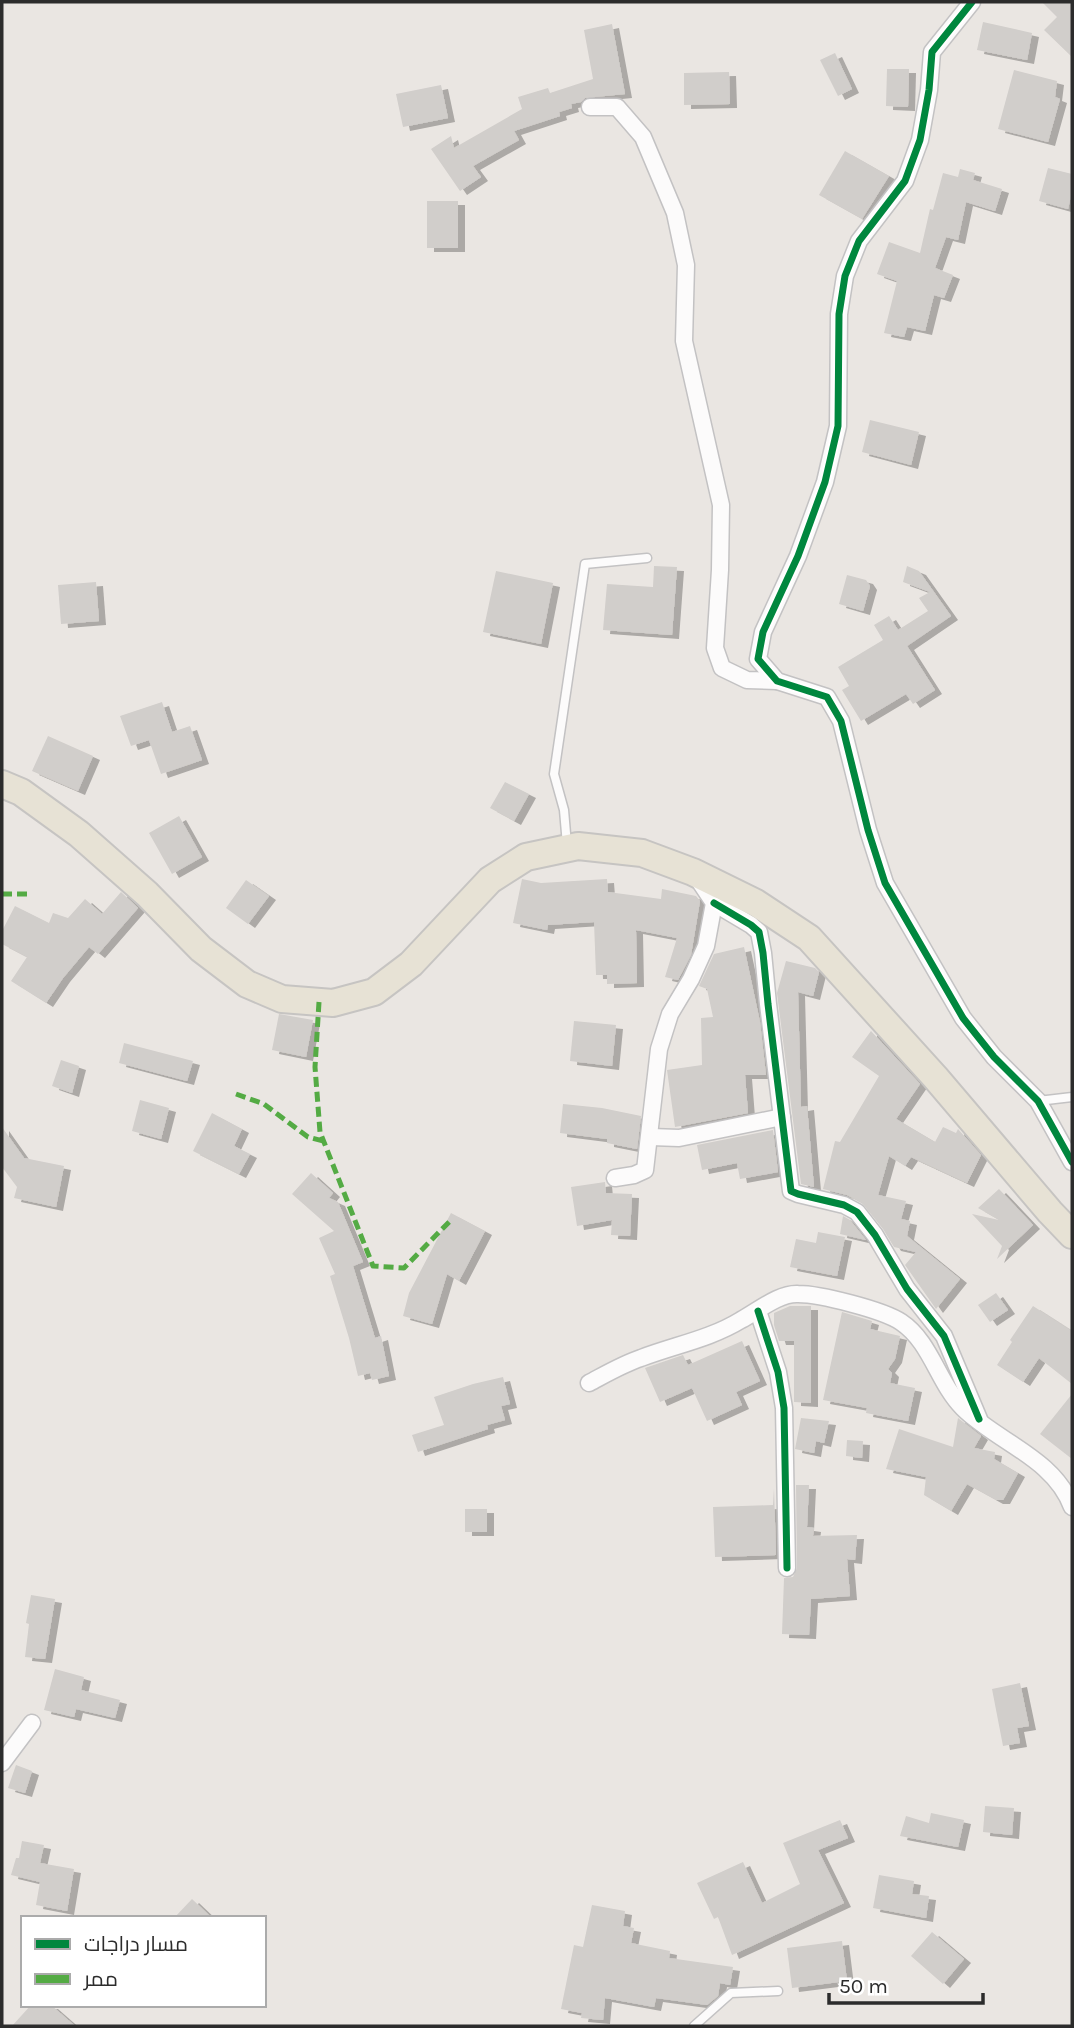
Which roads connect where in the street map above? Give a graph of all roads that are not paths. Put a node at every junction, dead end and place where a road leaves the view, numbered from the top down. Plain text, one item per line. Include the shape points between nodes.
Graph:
1 (972, 2) edge
2 (590, 107) dead end
3 (647, 558) dead end
4 (777, 681) junction
5 (2, 784) edge
6 (568, 848) junction
7 (693, 873) junction
8 (714, 904) junction
9 (1072, 1097) edge
10 (1038, 1101) junction
11 (782, 1117) junction
12 (651, 1137) junction
13 (1072, 1162) edge
14 (615, 1178) dead end
15 (1072, 1235) edge
16 (758, 1311) junction
17 (589, 1383) dead end
18 (979, 1419) junction
19 (1072, 1507) edge
20 (787, 1568) dead end
21 (32, 1723) dead end
22 (2, 1763) edge
23 (778, 1991) dead end
24 (694, 2026) edge

1 - 4 street via 932,52 920,140 905,181 859,241 845,276 839,314 838,426 825,482 763,632 758,659
2 - 4 street via 617,107 643,137 675,213 686,265 684,341 720,505 715,648 722,668 747,680
3 - 6 lane via 585,564 554,774
4 - 10 street via 827,697 841,721 885,883 963,1018
5 - 6 main road via 21,792 79,834 201,949 247,984 282,999 333,1003 374,992 411,964 490,880 526,857
6 - 7 main road via 642,853
7 - 8 street
7 - 15 main road via 756,903 809,938
8 - 11 street via 759,932
8 - 12 street via 706,946 670,1014 659,1049
9 - 10 lane
10 - 13 street
11 - 12 street via 679,1138
11 - 18 street via 791,1191 844,1205 857,1212 876,1235 907,1289 944,1335
12 - 14 street via 645,1170
16 - 17 street via 722,1332 638,1359
16 - 18 street via 797,1293 852,1304 902,1323 923,1345 951,1394
16 - 20 street via 778,1372 784,1408
18 - 19 street via 1053,1476
21 - 22 street
23 - 24 lane via 731,1993

